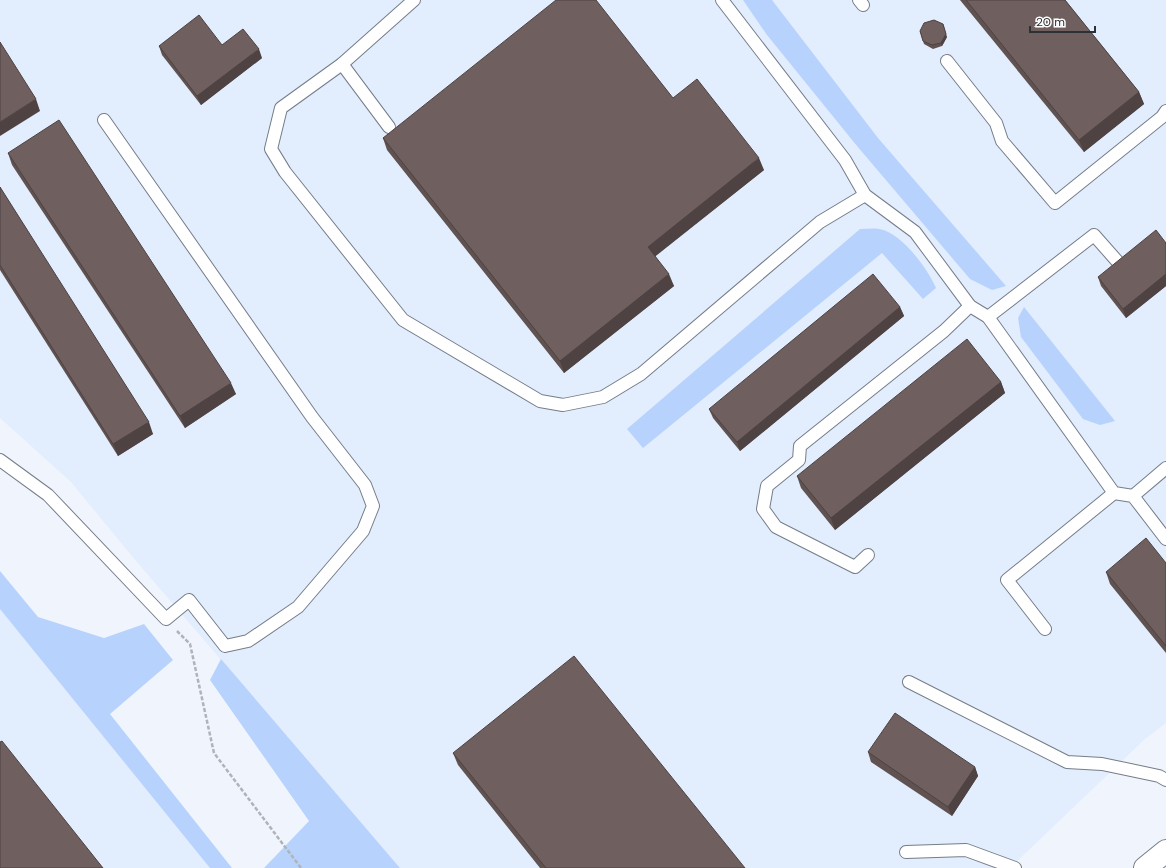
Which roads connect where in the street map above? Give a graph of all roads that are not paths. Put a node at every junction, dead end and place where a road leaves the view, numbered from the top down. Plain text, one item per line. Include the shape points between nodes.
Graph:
1 (414, 0) edge
2 (722, 0) edge
3 (947, 61) dead end
4 (342, 64) junction
5 (1166, 111) edge
6 (104, 120) dead end
7 (388, 127) dead end
8 (865, 195) junction
9 (1117, 261) edge
10 (970, 306) junction
11 (988, 317) junction
12 (0, 460) edge
13 (1166, 468) edge
14 (1114, 493) junction
15 (1133, 496) junction
16 (1166, 539) edge
17 (868, 555) dead end
18 (1045, 629) dead end
19 (909, 682) dead end
20 (1166, 780) edge
21 (906, 852) dead end
22 (1165, 854) edge
23 (1015, 868) edge
24 (1145, 868) edge

1 - 4 lane
2 - 8 lane via 845,160
3 - 5 lane via 996,123 1002,141 1055,203 1162,117
4 - 7 lane
4 - 8 lane via 282,108 271,150 285,172 403,320 540,401 563,405 603,397 641,374 820,222
6 - 12 lane via 312,417 366,485 373,506 363,531 298,608 248,641 225,646 189,600 166,619 48,495
8 - 10 lane via 915,232
9 - 11 lane via 1094,235
10 - 11 lane
10 - 17 lane via 944,331 800,446 799,460 768,486 763,509 776,527 855,567
11 - 14 lane
13 - 15 lane
14 - 15 lane
14 - 18 lane via 1007,580
15 - 16 lane
19 - 20 lane via 1067,762 1102,764 1159,776
21 - 23 lane via 966,850
22 - 24 street

